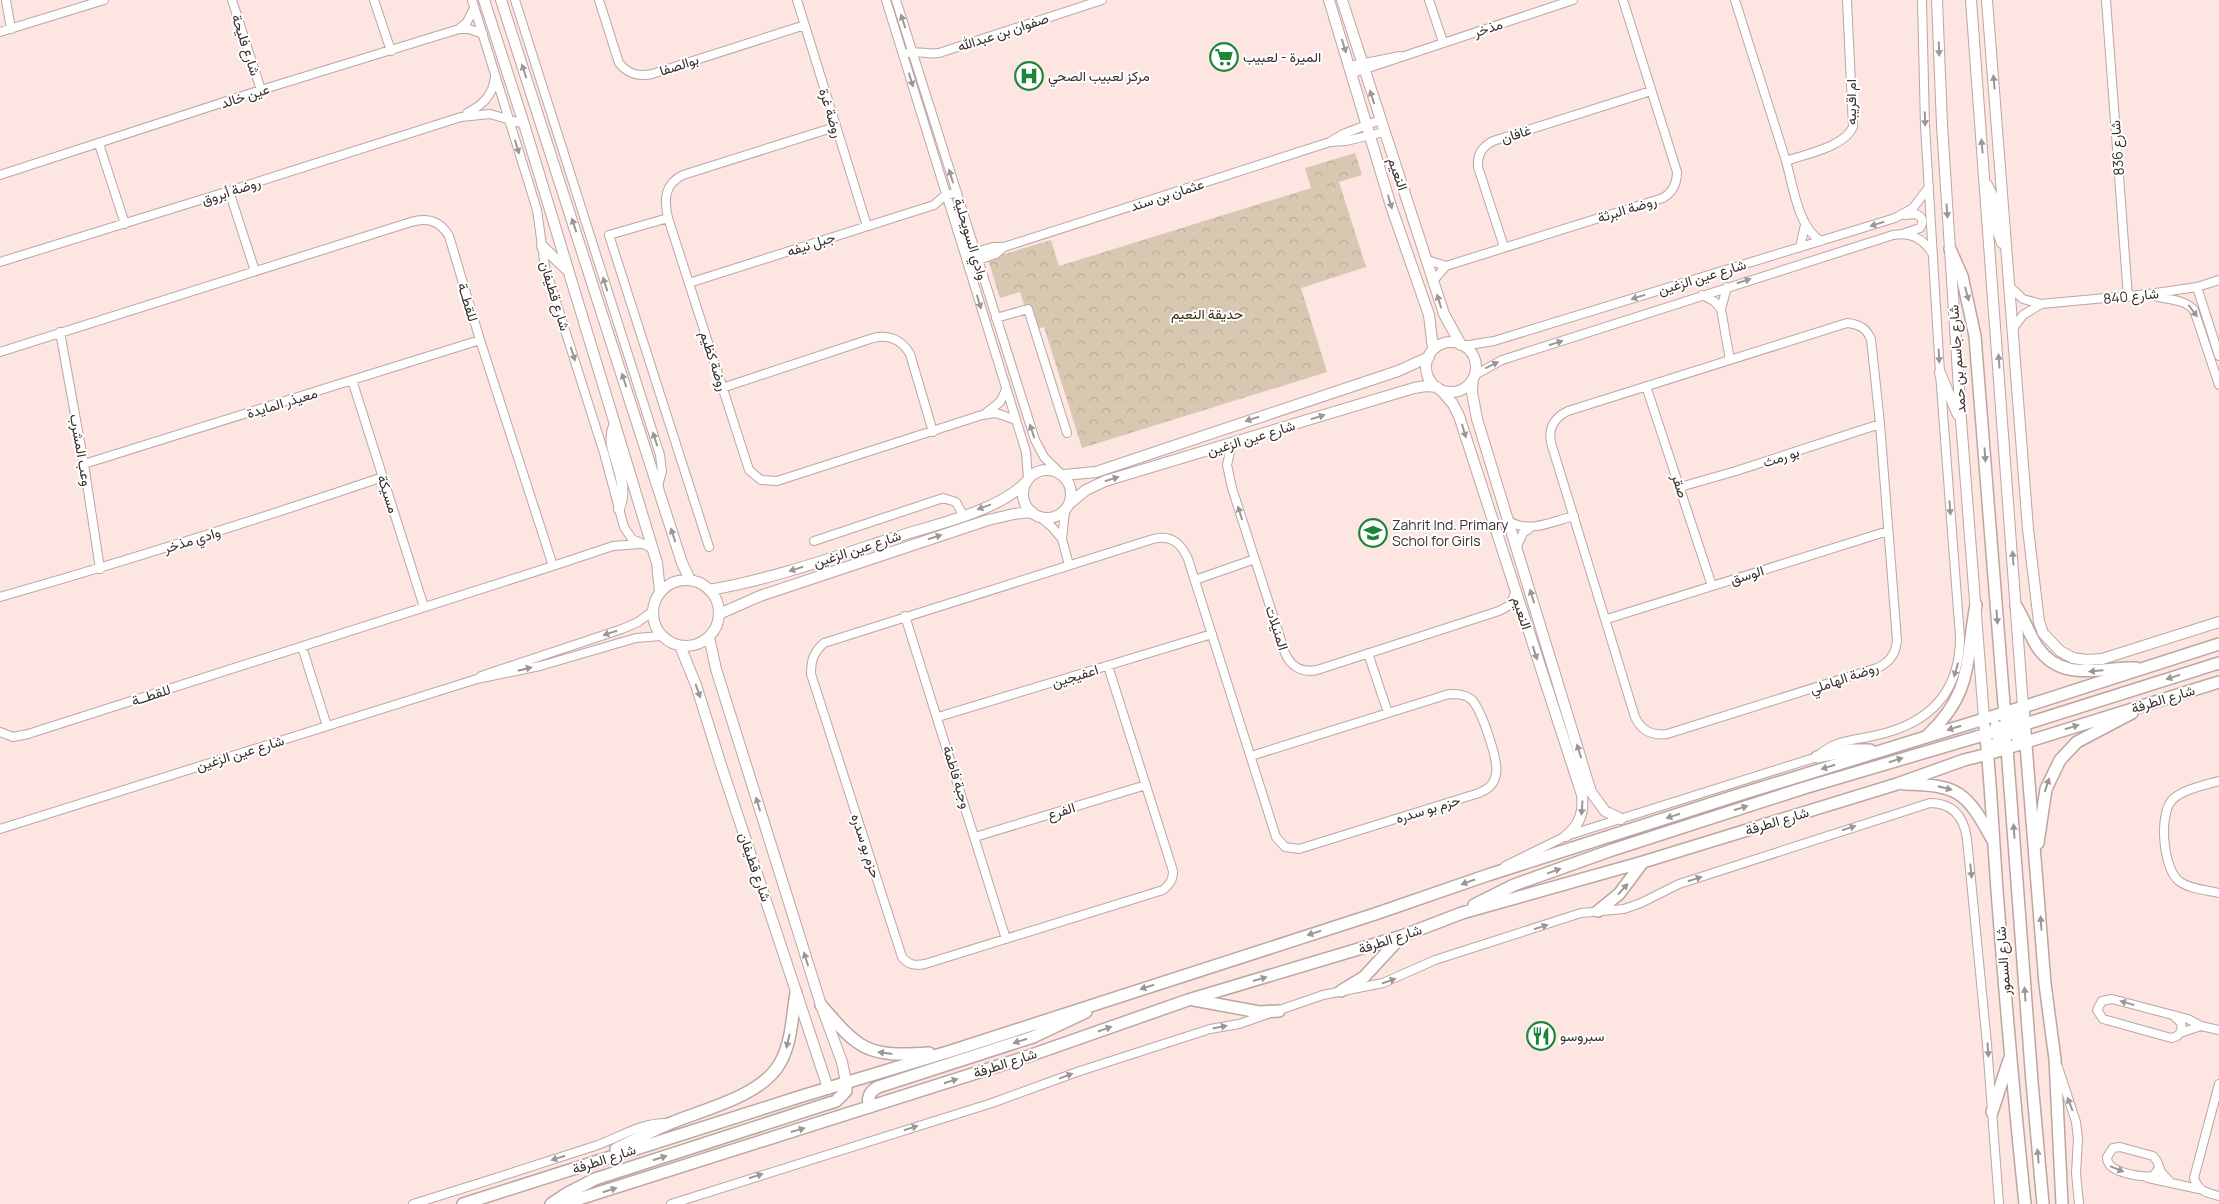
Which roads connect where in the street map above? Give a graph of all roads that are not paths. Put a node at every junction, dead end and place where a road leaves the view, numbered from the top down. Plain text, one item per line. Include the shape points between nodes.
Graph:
1 (6, 0) edge
2 (104, 0) edge
3 (232, 0) edge
4 (374, 0) edge
5 (484, 0) edge
6 (501, 0) edge
7 (515, 0) edge
8 (599, 0) edge
9 (797, 0) edge
10 (886, 0) edge
11 (896, 0) edge
12 (1102, 0) edge
13 (1329, 0) edge
14 (1342, 0) edge
15 (1429, 0) edge
16 (1573, 0) edge
17 (1623, 0) edge
18 (1736, 0) edge
19 (1847, 0) edge
20 (1922, 0) edge
21 (1937, 0) edge
22 (1971, 0) edge
23 (1987, 0) edge
24 (2106, 0) edge
25 (473, 4) edge
26 (805, 25) junction
27 (11, 28) junction
28 (459, 29) junction
29 (0, 32) edge
30 (482, 34) junction
31 (1443, 42) junction
32 (391, 51) junction
33 (912, 52) junction
34 (903, 55) junction
35 (1363, 67) junction
36 (1351, 70) junction
37 (495, 75) junction
38 (261, 90) junction
39 (1651, 91) junction
40 (461, 117) junction
41 (509, 119) junction
42 (1380, 120) junction
43 (524, 124) junction
44 (1368, 124) junction
45 (835, 127) junction
46 (1384, 132) junction
47 (1371, 135) junction
48 (1330, 142) junction
49 (99, 144) junction
50 (1786, 161) junction
51 (0, 175) edge
52 (1985, 181) junction
53 (1929, 187) junction
54 (229, 192) junction
55 (957, 192) junction
56 (947, 195) junction
57 (960, 203) junction
58 (934, 205) junction
59 (950, 206) junction
60 (1902, 215) junction
61 (668, 218) junction
62 (125, 224) junction
63 (867, 226) junction
64 (1805, 226) junction
65 (1906, 233) junction
66 (1821, 241) junction
67 (542, 246) junction
68 (1004, 247) junction
69 (1504, 247) junction
70 (1800, 247) junction
71 (1950, 248) junction
72 (975, 252) junction
73 (2006, 253) junction
74 (965, 255) junction
75 (1933, 255) junction
76 (978, 260) junction
77 (1427, 260) junction
78 (0, 262) edge
79 (968, 263) junction
80 (1446, 266) junction
81 (567, 270) junction
82 (254, 271) junction
83 (2219, 280) edge
84 (1433, 281) junction
85 (689, 283) junction
86 (2008, 286) junction
87 (1727, 287) junction
88 (2196, 287) junction
89 (2149, 294) junction
90 (1702, 295) junction
91 (2128, 297) junction
92 (2041, 304) junction
93 (1721, 309) junction
94 (996, 318) junction
95 (2012, 330) junction
96 (60, 332) junction
97 (480, 340) junction
98 (1462, 345) junction
99 (0, 352) edge
100 (1431, 353) junction
101 (2219, 356) edge
102 (1730, 360) junction
103 (2014, 364) junction
104 (1940, 372) junction
105 (1474, 377) junction
106 (352, 380) junction
107 (2219, 385) edge
108 (1646, 386) junction
109 (722, 388) junction
110 (1439, 388) junction
111 (1006, 390) junction
112 (2001, 395) junction
113 (982, 415) junction
114 (1016, 420) junction
115 (1961, 420) junction
116 (1880, 424) junction
117 (615, 425) junction
118 (933, 432) junction
119 (1067, 433) dead end
120 (1232, 443) junction
121 (84, 464) junction
122 (1061, 473) junction
123 (383, 477) junction
124 (1027, 480) junction
125 (658, 486) junction
126 (1680, 487) junction
127 (1068, 507) junction
128 (619, 509) junction
129 (963, 515) junction
130 (1036, 515) junction
131 (1574, 516) junction
132 (1509, 521) junction
133 (1531, 528) junction
134 (1888, 531) junction
135 (627, 533) junction
136 (1062, 539) junction
137 (814, 541) dead end
138 (640, 544) junction
139 (613, 546) junction
140 (1516, 546) junction
141 (709, 547) dead end
142 (652, 548) junction
143 (1255, 559) junction
144 (1069, 565) junction
145 (553, 566) junction
146 (100, 569) junction
147 (690, 580) junction
148 (1195, 580) junction
149 (1712, 586) junction
150 (709, 590) junction
151 (660, 592) junction
152 (1515, 594) junction
153 (0, 597) edge
154 (1976, 605) junction
155 (2016, 606) junction
156 (424, 607) junction
157 (653, 611) junction
158 (719, 614) junction
159 (906, 616) junction
160 (1607, 619) junction
161 (2219, 622) edge
162 (1212, 634) junction
163 (662, 636) junction
164 (709, 637) junction
165 (2219, 644) edge
166 (680, 646) junction
167 (302, 647) junction
168 (1368, 653) junction
169 (2219, 663) edge
170 (1108, 666) junction
171 (2145, 668) junction
172 (477, 679) junction
173 (2219, 682) edge
174 (1948, 689) joint
175 (2023, 707) junction
176 (2139, 707) junction
177 (2004, 712) junction
178 (1388, 713) junction
179 (938, 717) junction
180 (1984, 718) junction
181 (2024, 724) junction
182 (328, 726) junction
183 (2005, 730) junction
184 (0, 733) edge
185 (1986, 734) junction
186 (1924, 738) junction
187 (2026, 742) junction
188 (2007, 748) junction
189 (1884, 750) junction
190 (1988, 754) junction
191 (1251, 756) junction
192 (1817, 757) junction
193 (2219, 781) edge
194 (1146, 784) junction
195 (1897, 784) junction
196 (1954, 809) joint
197 (1621, 819) junction
198 (1, 827) edge
199 (1566, 836) junction
200 (976, 837) junction
201 (1993, 840) junction
202 (2035, 850) junction
203 (1643, 862) junction
204 (1488, 875) junction
205 (2219, 894) edge
206 (1598, 911) junction
207 (1462, 913) junction
208 (1402, 936) junction
209 (1006, 939) junction
210 (1341, 991) junction
211 (796, 993) junction
212 (1111, 998) junction
213 (1188, 1000) junction
214 (821, 1006) junction
215 (1279, 1011) junction
216 (2174, 1016) junction
217 (2201, 1026) junction
218 (2219, 1030) edge
219 (2180, 1033) junction
220 (951, 1051) junction
221 (2010, 1056) junction
222 (2055, 1059) junction
223 (846, 1082) junction
224 (2219, 1084) edge
225 (828, 1088) junction
226 (834, 1102) junction
227 (870, 1107) junction
228 (855, 1112) junction
229 (1992, 1112) junction
230 (671, 1123) junction
231 (592, 1162) junction
232 (2158, 1168) junction
233 (2146, 1177) junction
234 (2171, 1182) junction
235 (2200, 1189) junction
236 (2219, 1196) edge
237 (413, 1204) edge
238 (463, 1204) edge
239 (551, 1204) edge
240 (563, 1204) edge
241 (671, 1204) edge
242 (1999, 1204) edge
243 (2025, 1204) edge
244 (2043, 1204) edge
245 (2062, 1204) edge
246 (2079, 1204) edge

1 - 27 street
2 - 27 street
3 - 38 street, شارع فليحة
4 - 32 street
5 - 43 street, شارع قطيفان
125 -> 6 street
125 -> 7 street via 662,471 660,455
8 - 26 street, بوالصفا via 619,63 637,75 652,74
9 - 26 street, روضة غرة
10 - 34 street, وادي السويحلية
33 -> 11 street, وادي السويحلية
12 - 33 street, صفوان بن عبدالله via 939,53
13 -> 36 street, النعيم
14 - 35 street, النعيم
15 - 31 street
16 - 31 street, مذخر
17 - 39 street, روضة البرثة
18 - 50 street
19 - 50 street, ام اقريبه via 1853,127 1840,142
20 -> 53 street, شارع جاسم بن حمد
21 -> 71 street, شارع جاسم بن حمد
52 -> 22 street
73 -> 23 street
24 - 91 street, شارع 836
25 - 28 street via 467,22
25 - 30 street, شارع قطيفان
26 - 45 street, روضة غرة
27 - 29 street
28 - 30 street
28 - 32 street, عين خالد
30 - 37 street, شارع قطيفان
31 - 35 street, مذخر via 1391,62
32 - 38 street, عين خالد
33 - 34 street, صفوان بن عبدالله
55 -> 33 street, وادي السويحلية
34 -> 56 street, وادي السويحلية
35 - 36 street, مذخر
42 -> 35 street, النعيم
36 - 44 street, النعيم
37 - 40 street, روضة أبروق via 494,85 484,103
37 - 41 street, شارع قطيفان
38 - 49 street, عين خالد
39 - 69 street, غافان via 1493,141 1482,149 1478,167
39 - 69 street, روضة البرثة via 1677,172 1672,190 1663,198
40 - 41 street, روضة أبروق via 484,114
40 - 54 street, روضة أبروق
41 - 43 street, روضة أبروق
41 -> 67 street, شارع قطيفان via 537,210
42 - 44 street, عثمان بن سند
42 - 46 street, النعيم
43 - 81 street, شارع قطيفان
44 - 47 street, النعيم
44 - 48 street, عثمان بن سند
45 - 61 street, روضة كظيم via 677,178 666,193
45 - 63 street, روضة غرة
46 - 47 street, عثمان بن سند
46 - 77 street, النعيم
47 - 48 street, عثمان بن سند
47 -> 100 street, النعيم via 1392,212 1429,315
48 - 68 street, عثمان بن سند
49 - 51 street, عين خالد
49 - 62 street
50 - 64 street
52 - 73 street via 1994,199 1998,232
112 -> 52 street
53 - 60 street, شارع عين الزغين via 1918,203
53 - 75 street, شارع جاسم بن حمد
54 - 62 street, روضة أبروق
54 - 82 street
55 - 56 street, جبل نيفه
55 - 57 street, وادي السويحلية
56 - 58 street, جبل نيفه
56 - 59 street, وادي السويحلية
57 - 59 street, جبل نيفه
57 - 72 street, وادي السويحلية
58 - 59 street, جبل نيفه
58 - 63 street, جبل نيفه
59 - 74 street, وادي السويحلية
60 - 65 street via 1916,214 1922,218 1920,228
60 -> 66 street, شارع عين الزغين
61 - 85 street, روضة كظيم
61 - 141 street via 609,235
62 - 78 street, روضة أبروق
63 - 85 street, جبل نيفه
64 - 66 street
64 - 70 street
65 - 75 street via 1924,243
87 -> 65 street, شارع عين الزغين via 1892,234
66 - 70 street, شارع عين الزغين
67 - 81 street
67 -> 128 street, شارع قطيفان via 545,267
68 - 72 street, عثمان بن سند
68 - 76 street, عثمان بن سند via 996,254
69 - 80 street, روضة البرثة
70 -> 98 street, شارع عين الزغين via 1494,341
71 - 115 street, شارع جاسم بن حمد
71 -> 177 main road via 1962,276 1975,336
72 - 74 street, عثمان بن سند
72 - 76 street, وادي السويحلية
73 - 86 street
74 - 79 street, وادي السويحلية
75 -> 104 street, شارع جاسم بن حمد
76 - 79 street, عثمان بن سند
76 - 94 street, وادي السويحلية
77 - 80 street
77 - 84 street, النعيم
79 -> 111 street, وادي السويحلية
80 - 84 street
81 - 117 street, شارع قطيفان
82 - 96 street, للقطــة
82 - 97 street, للقطــة via 420,219 432,221 449,236
83 - 88 street, شارع 840
98 -> 84 street, النعيم via 1444,314
85 - 109 street, روضة كظيم
86 - 92 street, شارع 840 via 2023,299
86 - 95 street
87 - 90 street, شارع عين الزغين
87 - 93 street
88 - 89 street, شارع 840
88 - 101 street
89 - 91 street, شارع 840
89 -> 107 street via 2184,302 2194,310
90 - 93 street
105 -> 90 street, شارع عين الزغين via 1502,360
91 - 92 street, شارع 840
92 - 95 street, شارع 840 via 2023,314
93 - 102 street
94 - 119 street via 1028,309
122 -> 94 street, وادي السويحلية via 1044,457 1034,440
95 - 103 street
96 - 99 street, للقطــة
96 - 121 street, وعب المشرب
97 - 106 street, معيذر المايدة
97 - 145 street, للقطــة
98 - 100 street via 1446,343
98 - 105 street via 1469,350 1475,362
100 - 110 street via 1428,377
100 -> 122 street, شارع عين الزغين via 1388,374 1096,472
102 - 108 street, روضة الهاملي
102 - 116 street, روضة الهاملي via 1847,323 1859,325 1871,339
103 - 112 street
103 - 161 street via 2036,612 2043,633 2060,652 2086,660 2102,659
104 - 115 street
104 -> 174 street, شارع جاسم بن حمد via 1960,637 1957,667
105 - 110 street via 1459,391
105 - 132 street, النعيم via 1472,392 1477,419
106 - 121 street, معيذر المايدة
106 - 123 street, مسيكة
108 - 126 street, صقر
108 - 131 street, روضة الهاملي via 1568,411 1552,424 1550,439
109 - 118 street, روضة كظيم via 749,470 754,476 769,482
109 - 118 street via 873,338 889,337 903,344 910,354
120 -> 110 street, شارع عين الزغين via 1414,388
110 -> 152 street, النعيم via 1459,416
111 - 113 street, روضة كظيم via 1000,402
111 - 114 street, وادي السويحلية
155 -> 112 street
113 - 114 street, روضة كظيم via 996,413
113 - 118 street, روضة كظيم
114 - 124 street, وادي السويحلية via 1026,452
115 - 154 street, شارع جاسم بن حمد
116 - 126 street, بو رمث
116 - 134 street, روضة الهاملي
117 - 128 street via 612,445 623,488
117 - 142 street, شارع قطيفان
127 -> 120 street, شارع عين الزغين via 1080,494 1099,484
143 -> 120 street, المنيلات via 1228,473
121 - 146 street, وعب المشرب
122 - 124 street via 1045,469
122 - 127 street via 1072,491
123 - 146 street, وادي مذخر
123 - 156 street, مسيكة
124 -> 129 street, شارع عين الزغين via 1003,500
124 - 130 street via 1023,489 1024,502
147 -> 125 street
126 - 149 street, صقر
127 - 130 street via 1053,518
127 - 136 street
128 - 135 street, شارع قطيفان
129 - 137 street via 956,502 943,498
129 -> 150 street, شارع عين الزغين via 758,581
130 - 136 street
158 -> 130 street, شارع عين الزغين via 760,596 988,520 1014,514
131 - 133 street
131 - 160 street, روضة الهاملي
132 - 133 street
132 - 140 street, النعيم
133 - 140 street via 1523,533
134 - 149 street, الوسق
134 - 160 street, روضة الهاملي via 1897,640 1896,650 1886,663 1671,733 1650,733 1637,721
135 - 138 street
135 - 139 street, للقطــة
136 - 144 street
138 - 139 street, للقطــة
138 - 142 street
139 - 145 street, للقطــة
197 -> 140 street, النعيم via 1605,812 1592,792
142 - 151 street, شارع قطيفان via 659,569
143 - 148 street
143 - 168 street, المنيلات via 1287,658 1295,667 1312,671
144 - 148 street, حزم بو سدره via 1165,538 1181,545
144 - 159 street, حزم بو سدره
145 - 156 street, للقطــة
146 - 153 street, وادي مذخر
147 - 150 street
147 - 151 street via 674,582
148 - 162 street, حزم بو سدره
149 - 160 street, الوسق
150 - 158 street via 717,601
151 - 157 street
152 - 168 street, المنيلات via 1506,607
152 -> 199 street, النعيم via 1582,795 1580,819
154 - 180 street, شارع جاسم بن حمد
154 - 186 main road via 1966,679 1946,716
171 -> 155 main road via 2082,672 2060,665 2038,647
155 - 175 street
156 - 167 street, للقطــة
157 - 163 street via 654,624
157 -> 172 street, شارع عين الزغين via 622,629
158 - 164 street via 716,628
159 - 179 street, وجبة فاطمة
159 - 209 street, حزم بو سدره via 824,642 815,651 811,674 902,957 916,966
162 - 170 street, اعفيجين
162 - 191 street, حزم بو سدره
163 - 166 street
172 -> 163 street, شارع عين الزغين via 540,666 636,638
164 - 166 street via 694,645
214 -> 164 street via 716,669
165 - 171 main road, شارع الطرفة
166 -> 211 street, شارع قطيفان via 696,685
167 - 182 street
167 - 184 street, للقطــة via 28,734 13,737
168 - 178 street
169 -> 181 main road
170 - 179 street, اعفيجين
170 - 194 street, حزم بو سدره
171 - 175 main road, شارع الطرفة
172 - 182 street, شارع عين الزغين
173 - 176 main road, شارع الطرفة
174 - 192 street, شارع الطرفة via 1931,711 1916,722 1889,732 1831,745
175 - 177 main road, شارع الطرفة
175 - 181 main road
175 - 183 main road
187 -> 176 main road, شارع الطرفة
202 -> 176 main road via 2046,789 2060,760 2077,742 2119,722
177 - 180 main road, شارع الطرفة
177 - 183 main road
178 - 191 street, حزم بو سدره
178 - 191 street, حزم بو سدره via 1449,694 1460,694 1471,700 1479,709 1497,765 1491,785 1479,793 1292,849 1285,847 1276,837
179 - 200 street, وجبة فاطمة
180 - 183 main road
180 - 185 main road, شارع السمور
180 -> 186 main road, شارع الطرفة
181 - 183 main road
181 - 187 main road
182 - 198 street, شارع عين الزغين
183 - 185 main road
183 - 187 main road
183 - 188 main road
183 - 190 main road
185 - 190 main road, شارع السمور
207 -> 185 main road via 1514,885 1612,850
186 - 189 main road, شارع الطرفة
187 - 188 main road, شارع الطرفة
187 - 202 main road
188 - 190 main road, شارع الطرفة
244 -> 188 main road
189 - 192 main road via 1851,750
189 -> 204 main road, شارع الطرفة
190 - 195 main road, شارع الطرفة
190 - 201 main road, شارع السمور
192 - 197 street, شارع الطرفة
193 - 205 street via 2177,796 2166,808 2164,819 2172,873 2183,884
194 - 200 street, الفرع
194 - 209 street, حزم بو سدره via 1173,871 1169,885 1164,890
195 -> 201 main road via 1942,787 1965,797 1976,809
195 - 203 main road, شارع الطرفة
206 -> 196 street, شارع الطرفة via 1632,906 1679,884 1920,805 1938,803
196 -> 229 street, شارع السمور via 1965,824 1967,838
197 - 199 street, شارع الطرفة
199 - 204 street, شارع الطرفة
200 - 209 street, وجبة فاطمة
201 - 221 main road, شارع السمور
222 -> 202 main road via 2045,984
206 -> 203 main road via 1620,894
203 - 207 main road, شارع الطرفة
204 -> 212 main road, شارع الطرفة
210 -> 206 street, شارع الطرفة via 1383,983 1435,960 1580,913
207 - 208 main road, شارع الطرفة
208 - 210 main road via 1364,977
213 -> 208 main road, شارع الطرفة
210 - 215 street, شارع الطرفة
211 - 225 street, شارع قطيفان
211 -> 230 main road via 788,1042 771,1076 746,1092
212 - 220 main road, شارع الطرفة
212 -> 227 main road via 1033,1037 878,1087 869,1096
213 - 215 main road via 1260,1012
227 -> 213 main road, شارع الطرفة
220 -> 214 main road via 897,1054 868,1050 853,1041
214 - 223 street
241 -> 215 street, شارع الطرفة via 992,1103 1192,1035
216 - 217 street
216 - 219 street via 2182,1023
216 -> 219 street via 2108,998 2102,1000 2097,1010 2103,1019 2158,1035 2171,1038
217 - 218 street
217 - 219 street
220 - 223 main road, شارع الطرفة
221 - 229 main road
221 - 243 main road, شارع السمور
222 - 245 main road
246 -> 222 street via 2076,1122
223 - 225 main road, شارع الطرفة
223 - 226 main road via 844,1094
224 - 235 street via 2194,1175
225 - 226 main road
225 - 231 main road, شارع الطرفة
226 - 228 main road
239 -> 226 main road via 595,1179
227 - 228 main road, شارع الطرفة
240 -> 228 main road, شارع الطرفة
229 - 242 street, شارع السمور
230 - 231 main road
230 -> 237 street, شارع الطرفة via 637,1128 597,1146
231 - 238 main road, شارع الطرفة
232 - 233 street via 2154,1175
232 -> 233 street via 2155,1158 2150,1155 2120,1147 2110,1150 2107,1157 2110,1166
232 - 234 street
233 - 234 street
234 - 235 street
235 - 236 street

